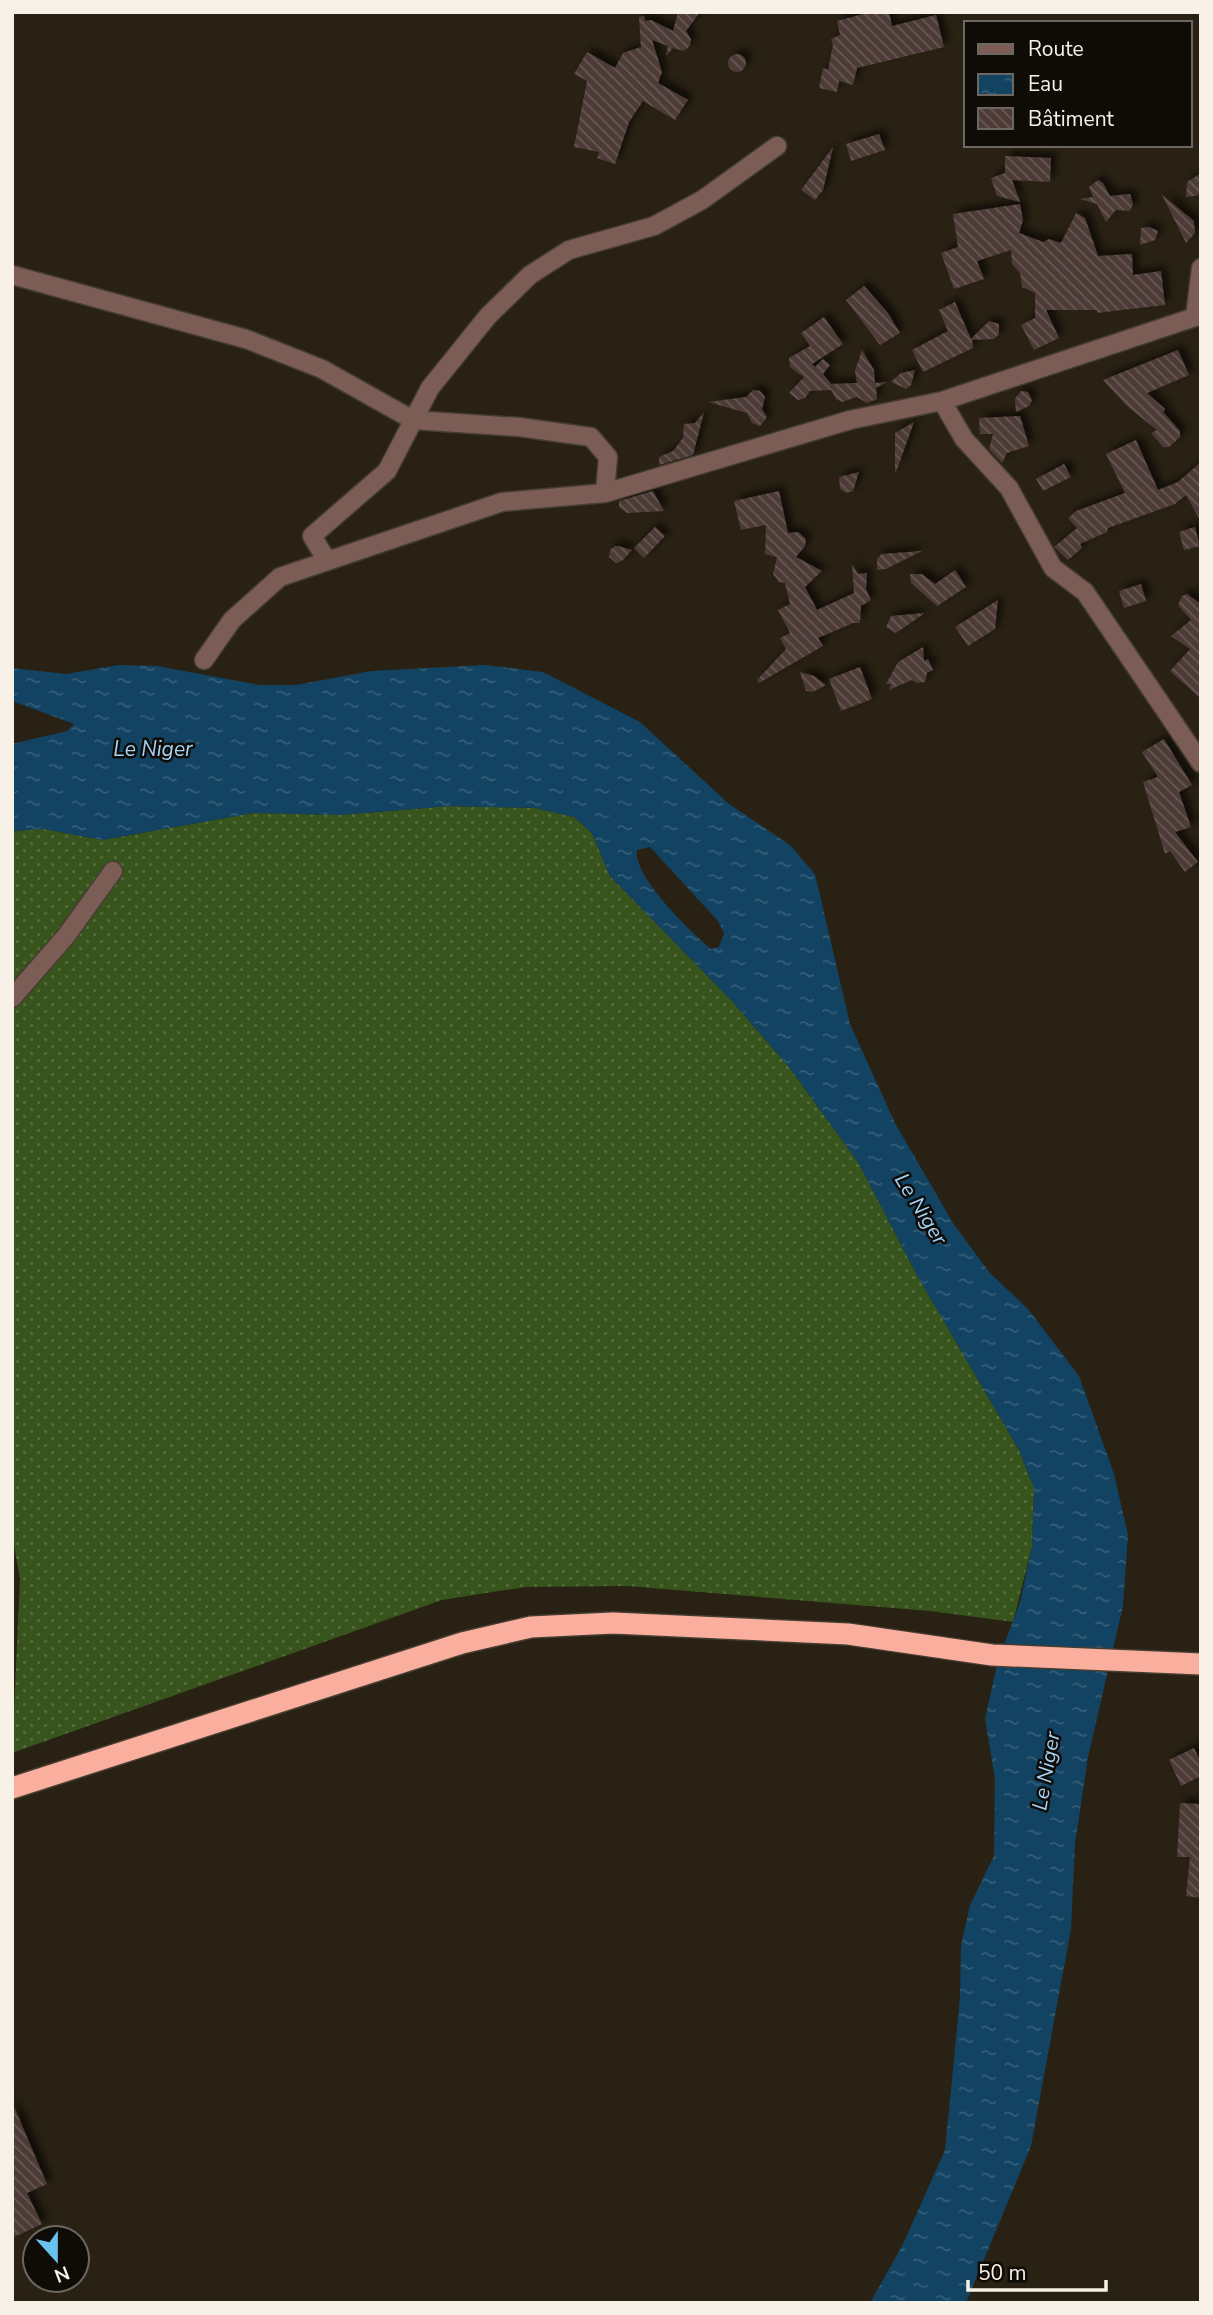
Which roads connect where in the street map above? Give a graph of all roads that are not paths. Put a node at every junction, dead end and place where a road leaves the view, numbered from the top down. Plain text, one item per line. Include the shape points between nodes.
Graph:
1 (776, 146) dead end
2 (1201, 268) edge
3 (12, 275) edge
4 (1198, 316) edge
5 (942, 401) junction
6 (414, 420) junction
7 (605, 493) junction
8 (326, 559) junction
9 (204, 660) dead end
10 (1201, 763) edge
11 (113, 871) dead end
12 (12, 998) edge
13 (1191, 1663) edge
14 (12, 1788) edge

1 - 6 street via 702,200 654,226 569,250 530,275 488,316 430,388
2 - 4 street
3 - 6 street via 246,339 322,369
4 - 5 street
5 - 7 street via 850,421
5 - 10 street via 964,439 1009,488 1053,568 1085,593
6 - 7 street via 592,437 608,457
6 - 8 street via 387,471 312,536
7 - 8 street via 502,502
8 - 9 street via 280,577 232,620
11 - 12 street via 66,936
13 - 14 highway via 992,1655 848,1634 613,1623 531,1627 462,1643

